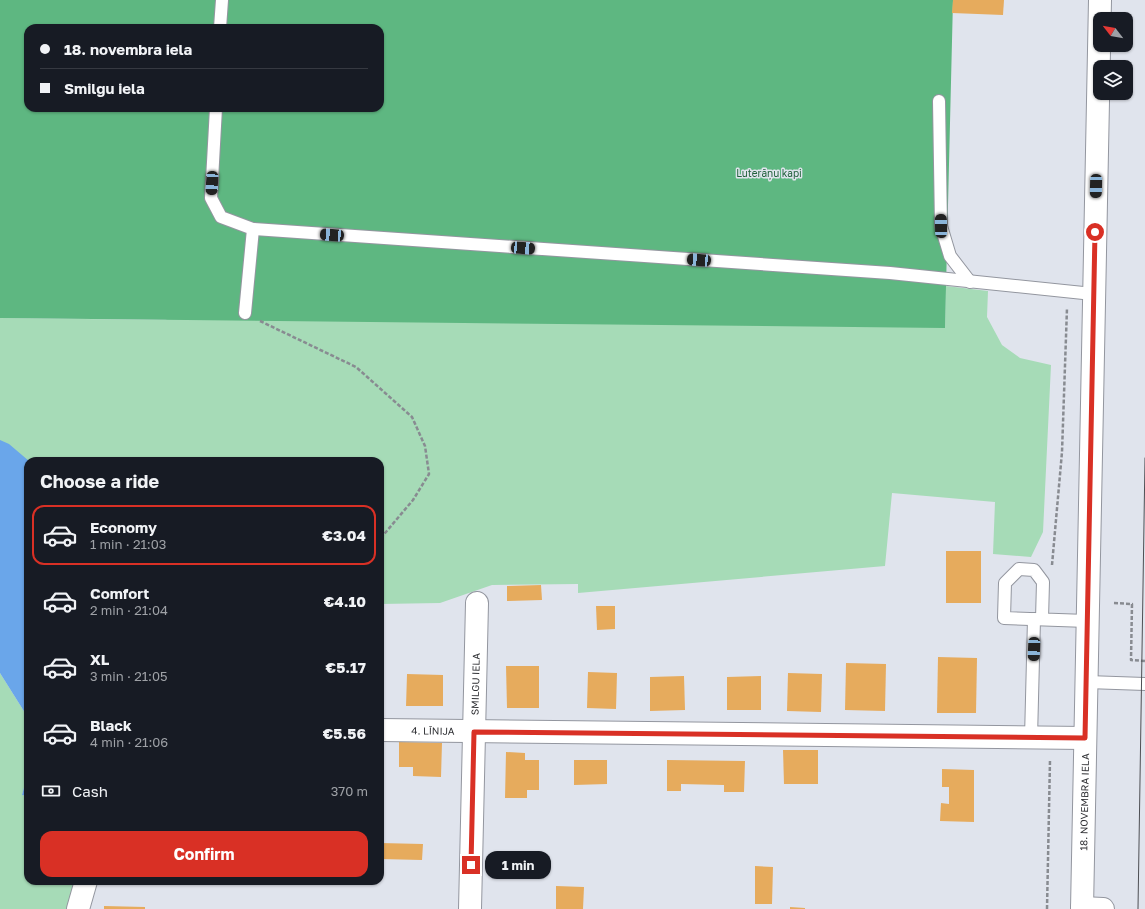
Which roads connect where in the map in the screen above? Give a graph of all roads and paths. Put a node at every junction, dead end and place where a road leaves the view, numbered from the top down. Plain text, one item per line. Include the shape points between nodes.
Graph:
1 (222, 0) edge
2 (1100, 0) edge
3 (220, 24) edge
4 (939, 101) dead end
5 (216, 112) edge
6 (253, 229) junction
7 (970, 282) junction
8 (1067, 292) junction
9 (1093, 294) junction
10 (244, 314) joint
11 (384, 534) edge
12 (1052, 572) dead end
13 (478, 603) dead end
14 (1114, 603) dead end
15 (1038, 619) junction
16 (1087, 621) junction
17 (1145, 661) edge
18 (1087, 682) junction
19 (1145, 684) edge
20 (384, 730) edge
21 (474, 732) junction
22 (1041, 738) junction
23 (1085, 738) junction
24 (85, 885) edge
25 (78, 909) edge
26 (470, 909) edge
27 (1047, 909) edge
28 (1082, 909) edge
29 (1103, 909) edge

1 - 3 lane
2 - 9 street, 18. NOVEMBRA IELA
4 - 7 lane via 941,226 950,256
5 - 6 lane via 211,198 221,217
6 - 7 lane via 890,273
6 - 10 lane
7 - 8 lane
8 - 9 lane
8 - 12 path via 1062,452
9 - 16 street, 18. NOVEMBRA IELA
10 - 11 path via 356,368 412,417 425,446 429,474 413,500
13 - 21 street, SMILGU IELA
14 - 17 path via 1132,604 1131,660
15 - 15 lane via 1004,618 1005,583 1018,569 1034,570 1043,582
15 - 16 lane
15 - 22 lane
16 - 18 street, 18. NOVEMBRA IELA
18 - 19 lane
18 - 23 street, 18. NOVEMBRA IELA
20 - 21 street, 4. LĪNIJA
21 - 22 street, 4. LĪNIJA
21 - 26 street, SMILGU IELA
22 - 23 street, 4. LĪNIJA
22 - 27 path
23 - 28 street, 18. NOVEMBRA IELA
24 - 25 street
28 - 29 street

